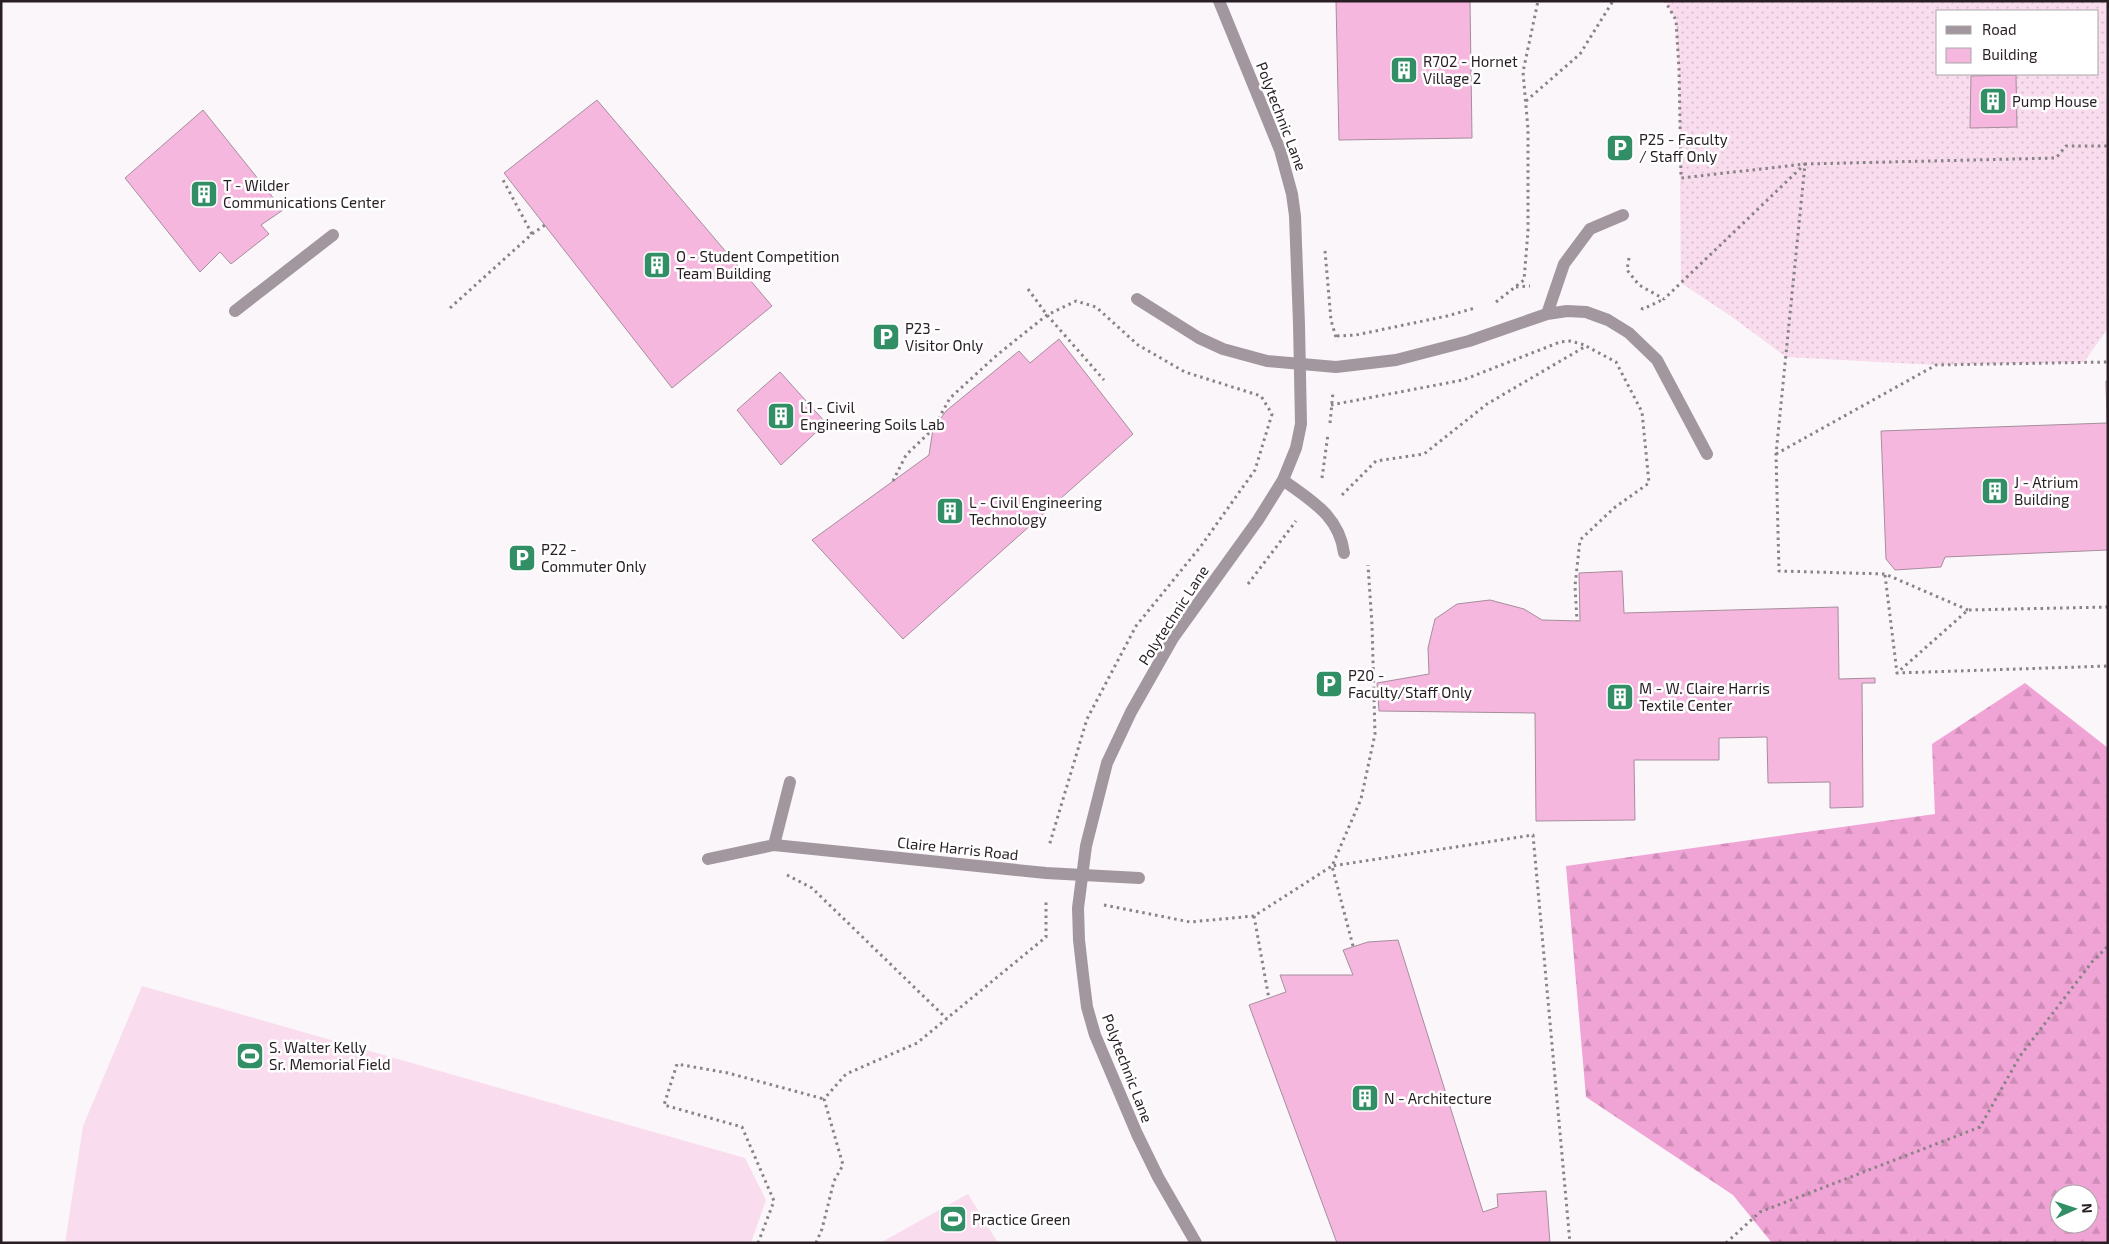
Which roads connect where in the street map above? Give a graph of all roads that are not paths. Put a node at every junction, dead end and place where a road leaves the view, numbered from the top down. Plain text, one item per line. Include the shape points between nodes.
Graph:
1 (1220, 1) edge
2 (1623, 215) dead end
3 (334, 235) dead end
4 (1137, 299) dead end
5 (235, 311) dead end
6 (1547, 314) junction
7 (1301, 365) junction
8 (1707, 454) dead end
9 (1283, 480) junction
10 (1344, 553) dead end
11 (790, 782) dead end
12 (774, 845) junction
13 (708, 859) dead end
14 (1081, 875) junction
15 (1139, 878) dead end
16 (1196, 1243) edge

1 - 7 street, Polytechnic Lane via 1280,150 1290,186 1295,216
2 - 6 street via 1590,229 1564,264
3 - 5 street
4 - 7 street via 1199,338 1223,349 1267,361
6 - 7 street via 1469,341 1396,360 1336,367
6 - 8 street via 1586,312 1629,333 1657,360
7 - 9 street, Polytechnic Lane via 1301,424 1296,448
9 - 10 street via 1325,511 1339,531
9 - 14 street, Polytechnic Lane via 1173,638 1131,712 1107,763
11 - 12 street
12 - 13 street, Claire Harris Road
12 - 14 street, Claire Harris Road
14 - 15 street, Claire Harris Road
14 - 16 street, Polytechnic Lane via 1079,940 1087,1006 1095,1035 1136,1134

